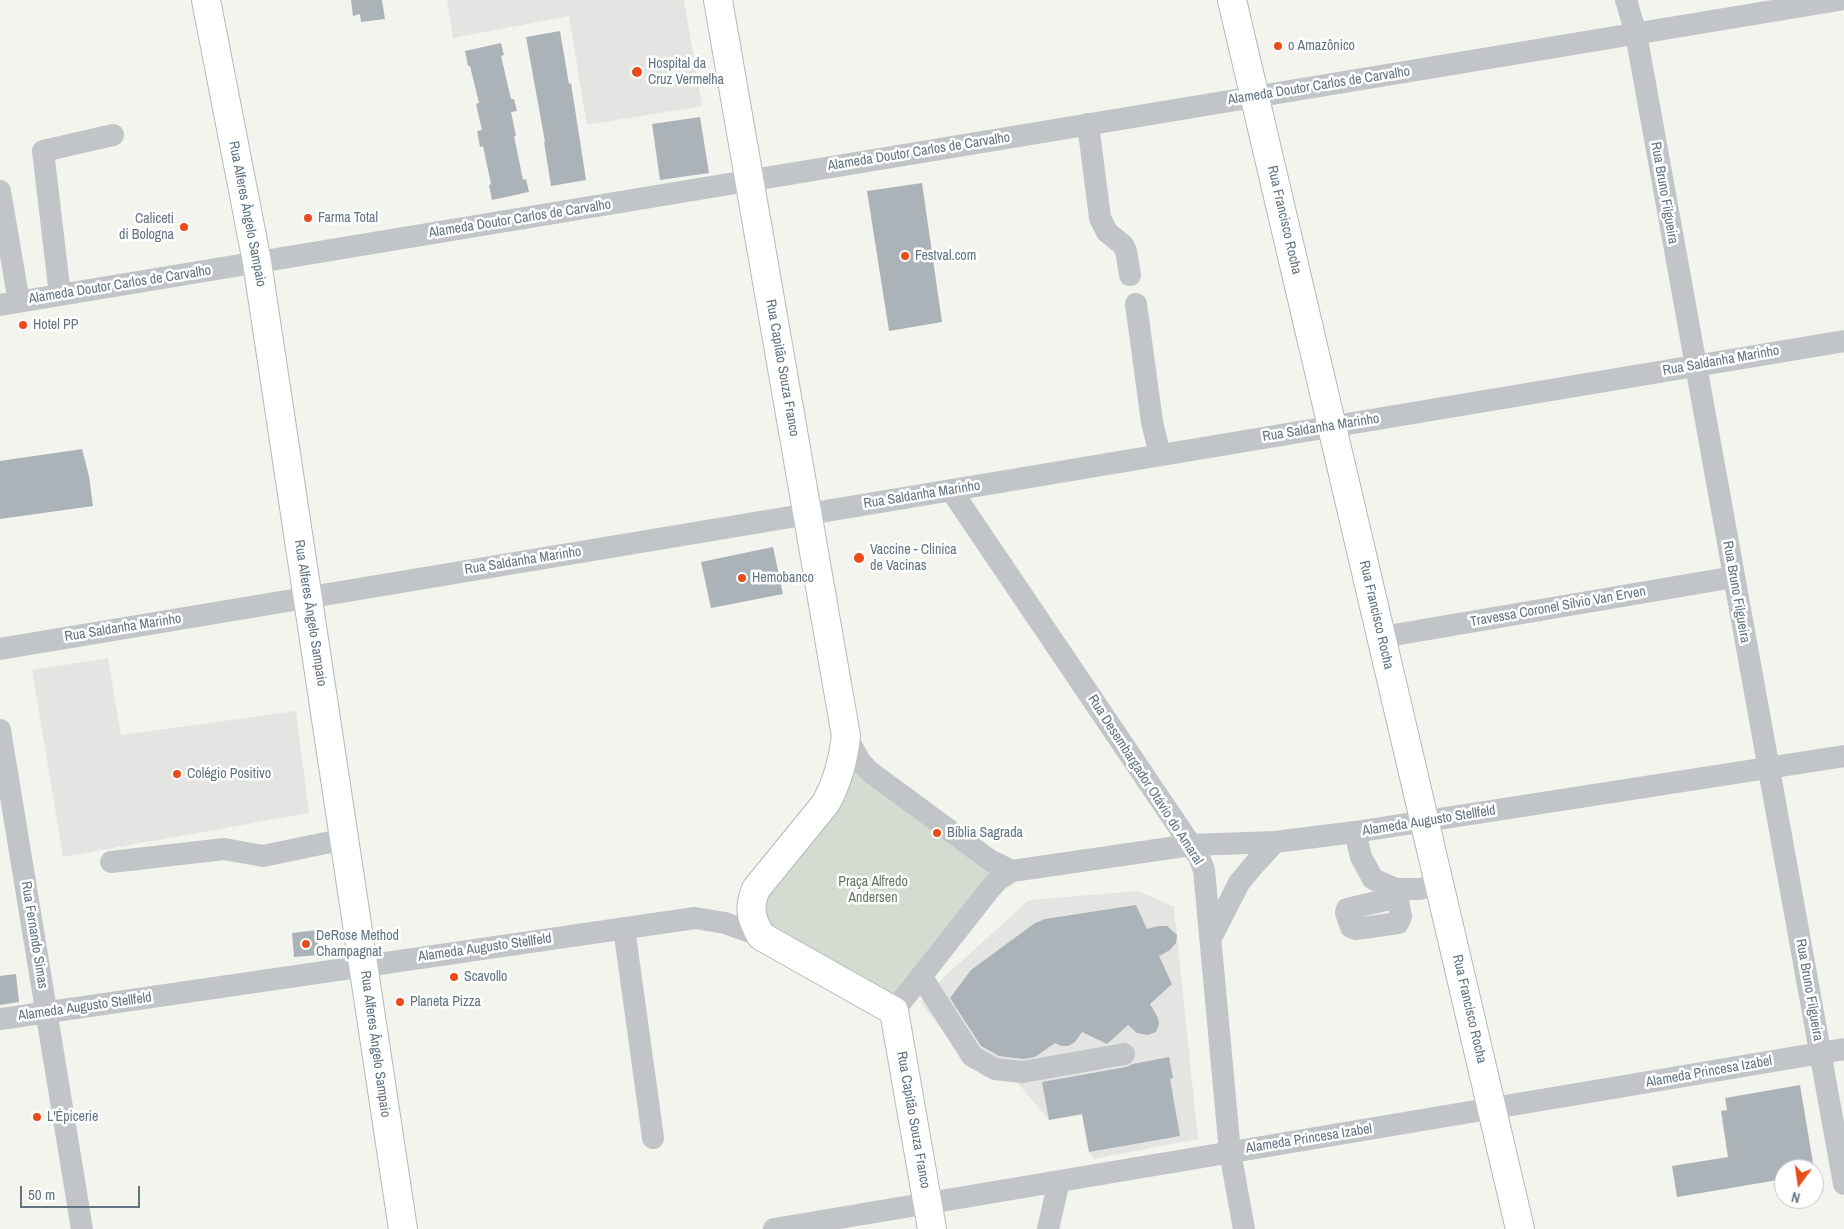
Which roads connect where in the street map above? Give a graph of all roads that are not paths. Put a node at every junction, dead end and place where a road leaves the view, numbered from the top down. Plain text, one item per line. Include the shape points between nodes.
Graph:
1 (206, 0) edge
2 (718, 0) edge
3 (1232, 0) edge
4 (1626, 0) edge
5 (1839, 0) edge
6 (1636, 34) junction
7 (1255, 97) junction
8 (1088, 124) junction
9 (113, 135) dead end
10 (750, 181) junction
11 (0, 192) edge
12 (257, 262) junction
13 (1130, 275) dead end
14 (60, 295) junction
15 (10, 303) edge
16 (1136, 304) dead end
17 (1844, 341) edge
18 (1696, 366) junction
19 (1332, 426) junction
20 (1160, 455) junction
21 (951, 490) junction
22 (808, 514) junction
23 (1734, 577) junction
24 (308, 597) junction
25 (1382, 637) junction
26 (0, 649) edge
27 (0, 730) edge
28 (846, 736) junction
29 (1844, 756) edge
30 (1768, 768) junction
31 (1425, 822) junction
32 (1355, 832) junction
33 (345, 839) junction
34 (1276, 842) junction
35 (1191, 845) junction
36 (111, 862) dead end
37 (1012, 871) junction
38 (1373, 878) junction
39 (1440, 885) junction
40 (1397, 893) junction
41 (624, 928) junction
42 (761, 936) junction
43 (1211, 938) junction
44 (364, 966) junction
45 (922, 976) junction
46 (894, 1011) junction
47 (46, 1013) junction
48 (0, 1019) edge
49 (1844, 1050) edge
50 (1124, 1054) dead end
51 (1820, 1054) junction
52 (1492, 1108) junction
53 (653, 1138) dead end
54 (1230, 1152) junction
55 (1058, 1182) junction
56 (1844, 1184) edge
57 (930, 1216) edge
58 (82, 1229) edge
59 (402, 1229) edge
60 (774, 1229) edge
61 (1048, 1229) edge
62 (1244, 1229) edge
63 (1520, 1229) edge

1 - 12 main road, Rua Alferes Ângelo Sampaio
2 - 10 main road, Rua Capitão Souza Franco
3 - 7 main road, Rua Francisco Rocha
4 - 6 street, Rua Bruno Filgueira
5 - 6 street, Alameda Doutor Carlos de Carvalho
6 - 7 street, Alameda Doutor Carlos de Carvalho
6 - 18 street, Rua Bruno Filgueira
7 - 8 street, Alameda Doutor Carlos de Carvalho
7 - 19 main road, Rua Francisco Rocha
8 - 10 street, Alameda Doutor Carlos de Carvalho
8 - 13 street via 1100,218 1107,232 1123,245
9 - 14 street via 43,151
10 - 12 street, Alameda Doutor Carlos de Carvalho
10 - 22 main road, Rua Capitão Souza Franco
11 - 15 street
12 - 14 street, Alameda Doutor Carlos de Carvalho
12 - 24 main road, Rua Alferes Ângelo Sampaio
14 - 15 street, Alameda Doutor Carlos de Carvalho
16 - 20 street via 1152,422
17 - 18 street, Rua Saldanha Marinho
18 - 19 street, Rua Saldanha Marinho
18 - 23 street, Rua Bruno Filgueira
19 - 20 street, Rua Saldanha Marinho
19 - 25 main road, Rua Francisco Rocha
20 - 21 street, Rua Saldanha Marinho
21 - 22 street, Rua Saldanha Marinho
21 - 35 street, Rua Desembargador Otávio do Amaral
22 - 24 street, Rua Saldanha Marinho
22 - 28 main road, Rua Capitão Souza Franco
23 - 25 street, Travessa Coronel Sílvio Van Erven
23 - 30 street, Rua Bruno Filgueira
24 - 26 street, Rua Saldanha Marinho
24 - 33 main road, Rua Alferes Ângelo Sampaio
25 - 31 main road, Rua Francisco Rocha
27 - 47 street, Rua Fernando Simas
28 - 37 street via 860,761 870,771 991,861
28 - 42 main road via 838,777 826,803 756,889 751,910
29 - 30 street, Alameda Augusto Stellfeld
30 - 31 street, Alameda Augusto Stellfeld
30 - 51 street, Rua Bruno Filgueira
31 - 32 street, Alameda Augusto Stellfeld
31 - 39 main road, Rua Francisco Rocha
32 - 34 street, Alameda Augusto Stellfeld
32 - 38 street via 1361,857
33 - 36 street via 263,856 224,849
33 - 44 main road, Rua Alferes Ângelo Sampaio
34 - 35 street, Alameda Augusto Stellfeld
34 - 43 street via 1239,883
35 - 37 street, Alameda Augusto Stellfeld
35 - 43 street, Rua Desembargador Otávio do Amaral via 1204,870
37 - 45 street via 989,890
38 - 40 street
38 - 40 street via 1367,904 1347,909 1351,927 1398,923 1401,917
39 - 40 street
39 - 52 main road, Rua Francisco Rocha
41 - 42 street, Alameda Augusto Stellfeld via 695,918 726,923
41 - 44 street, Alameda Augusto Stellfeld
41 - 53 street
42 - 46 main road
43 - 54 street, Rua Desembargador Otávio do Amaral
44 - 47 street, Alameda Augusto Stellfeld
44 - 59 main road, Rua Alferes Ângelo Sampaio
45 - 46 street
45 - 50 street via 972,1056 995,1069 1023,1072
46 - 57 main road, Rua Capitão Souza Franco
47 - 48 street, Alameda Augusto Stellfeld
47 - 58 street, Rua Fernando Simas
49 - 51 street, Alameda Princesa Izabel
51 - 52 street, Alameda Princesa Izabel
51 - 56 street, Rua Bruno Filgueira
52 - 54 street, Alameda Princesa Izabel
52 - 63 main road, Rua Francisco Rocha
54 - 55 street, Alameda Princesa Izabel
54 - 62 street, Rua Desembargador Otávio do Amaral
55 - 57 street, Alameda Princesa Izabel
55 - 61 street
57 - 60 street, Alameda Princesa Izabel

